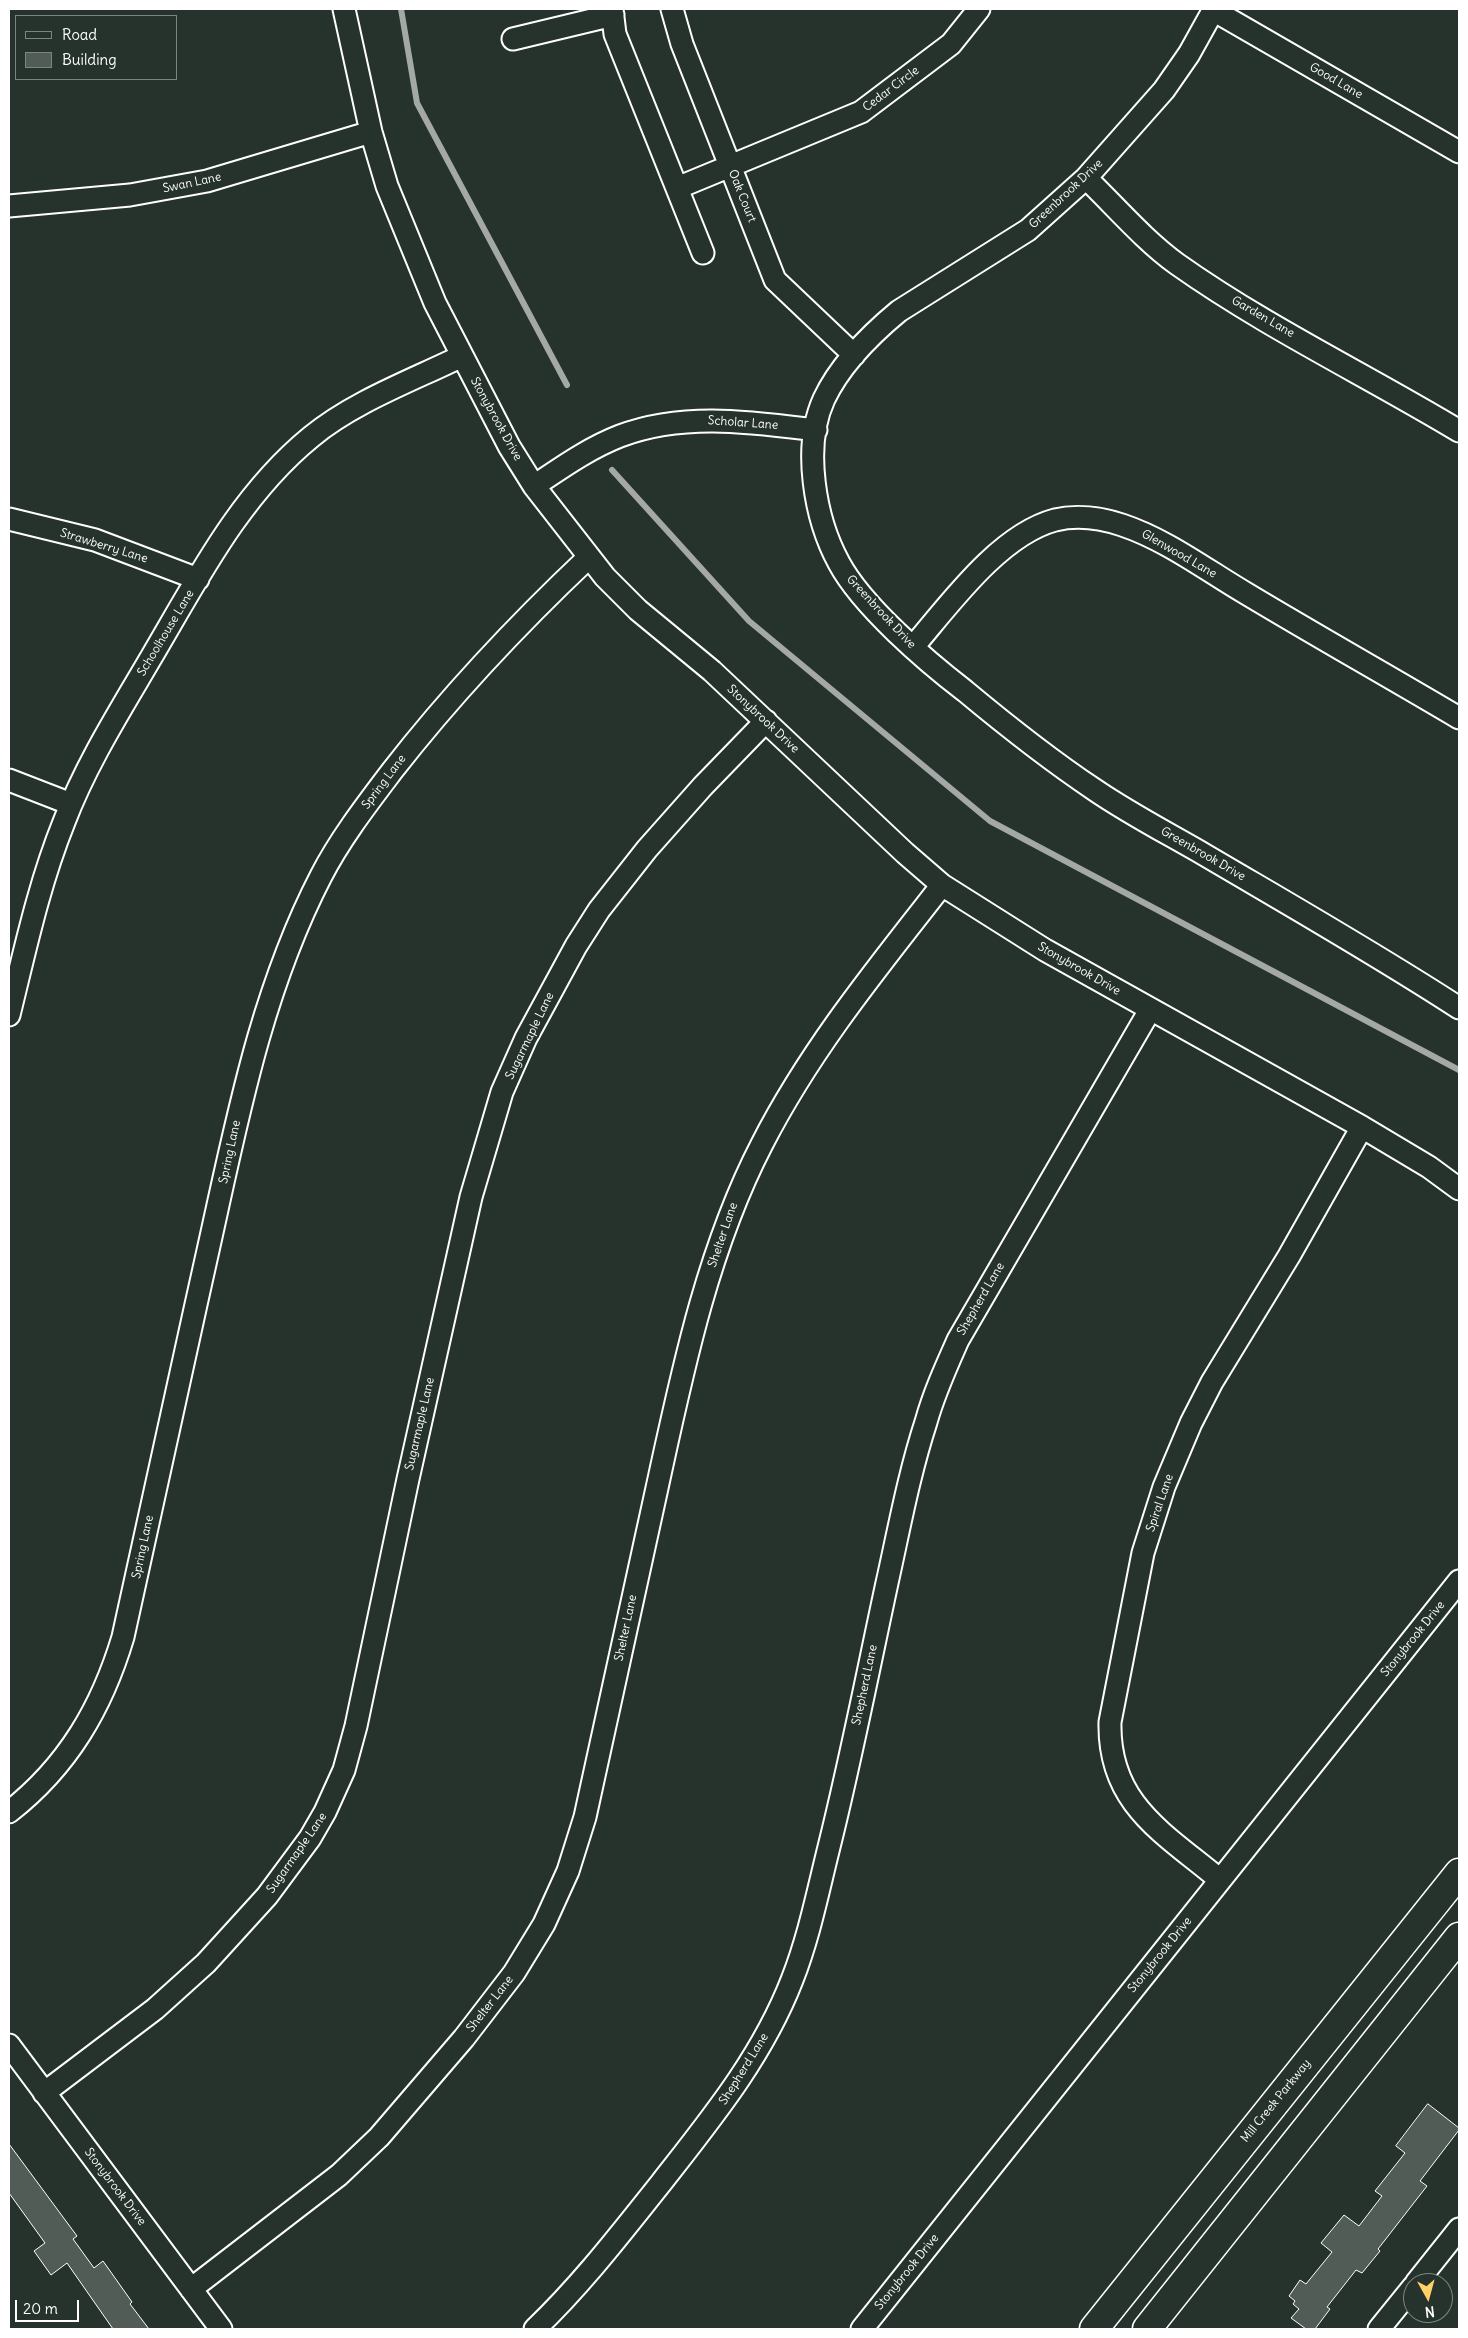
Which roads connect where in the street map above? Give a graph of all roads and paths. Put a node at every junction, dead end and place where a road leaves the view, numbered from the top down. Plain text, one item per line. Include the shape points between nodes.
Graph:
1 (344, 9) edge
2 (672, 9) edge
3 (979, 9) edge
4 (1214, 9) edge
5 (613, 12) edge
6 (513, 39) dead end
7 (371, 132) junction
8 (1459, 152) edge
9 (731, 167) junction
10 (1086, 178) junction
11 (677, 188) junction
12 (9, 206) edge
13 (703, 253) dead end
14 (854, 355) junction
15 (462, 356) junction
16 (816, 430) junction
17 (1459, 431) edge
18 (534, 486) junction
19 (9, 519) edge
20 (589, 557) junction
21 (198, 579) junction
22 (913, 647) junction
23 (1459, 718) edge
24 (766, 721) junction
25 (9, 780) edge
26 (71, 804) junction
27 (942, 885) junction
28 (1459, 1008) edge
29 (1150, 1010) junction
30 (9, 1015) edge
31 (1362, 1128) junction
32 (1459, 1189) edge
33 (1459, 1581) edge
34 (9, 1812) edge
35 (1459, 1873) edge
36 (1220, 1880) junction
37 (1459, 1937) edge
38 (9, 2045) edge
39 (44, 2093) junction
40 (1459, 2229) edge
41 (1424, 2273) edge
42 (191, 2289) junction
43 (1403, 2299) edge
44 (221, 2329) edge
45 (535, 2329) edge
46 (862, 2329) edge
47 (1094, 2329) edge
48 (1146, 2329) edge
49 (1379, 2329) edge

1 - 7 street, Stonybrook Drive
2 - 9 street, Oak Court via 682,44
3 - 9 street, Cedar Circle via 951,44 861,112
4 - 8 street, Good Lane
4 - 10 street, Greenbrook Drive via 1190,54 1164,90
5 - 6 street
5 - 11 street via 615,34
7 - 12 street, Swan Lane via 206,181 130,195
7 - 15 street, Stonybrook Drive via 387,186 410,244
9 - 11 street, Cedar Circle
9 - 14 street, Oak Court via 776,280
10 - 14 street, Greenbrook Drive via 1028,230 880,326
10 - 17 street, Garden Lane via 1177,263 1246,309
11 - 13 street
14 - 16 street, Greenbrook Drive via 823,402
15 - 18 street, Stonybrook Drive
15 - 21 street, Schoolhouse Lane via 351,410 312,436 275,469 250,498
16 - 18 street, Scholar Lane via 717,419 666,424 620,436
16 - 22 street, Greenbrook Drive via 814,475 818,508 839,564
18 - 20 street, Stonybrook Drive
19 - 21 street, Strawberry Lane via 95,540
20 - 24 street, Stonybrook Drive via 638,610
20 - 34 street, Spring Lane via 474,672 418,738 336,849 295,930 276,979 244,1090 114,1667 102,1697 78,1738 49,1776
21 - 26 street, Schoolhouse Lane via 133,689
22 - 23 street, Glenwood Lane via 970,581 1010,542 1055,520 1095,518 1142,532 1171,547
22 - 28 street, Greenbrook Drive via 1042,753 1098,792 1395,966
24 - 27 street, Stonybrook Drive via 905,854
24 - 39 street, Sugarmaple Lane via 647,849 599,910 526,1038 502,1092 471,1197 356,1726 344,1770 326,1812 267,1896 206,1963 155,2009
25 - 26 street
26 - 30 street, Schoolhouse Lane via 41,883
27 - 29 street, Stonybrook Drive via 1045,950
27 - 42 street, Shelter Lane via 876,969 789,1095 757,1153 716,1249 669,1433 585,1817 568,1872 544,1924 514,1973 464,2038 379,2137 339,2175
29 - 31 street, Stonybrook Drive
29 - 45 street, Shepherd Lane via 958,1340 940,1380 925,1422 902,1515 807,1936 774,2021 752,2062 720,2107 608,2250
31 - 32 street, Stonybrook Drive via 1429,1167
31 - 36 street, Spiral Lane via 1212,1382 1187,1432 1164,1487 1143,1553 1110,1722 1112,1760 1127,1795 1146,1818
33 - 36 street, Stonybrook Drive
35 - 47 main road, Mill Creek Parkway
36 - 46 street, Stonybrook Drive
37 - 48 main road
38 - 39 street, Stonybrook Drive
39 - 42 street, Stonybrook Drive
40 - 41 street
42 - 44 street, Stonybrook Drive
43 - 49 street

